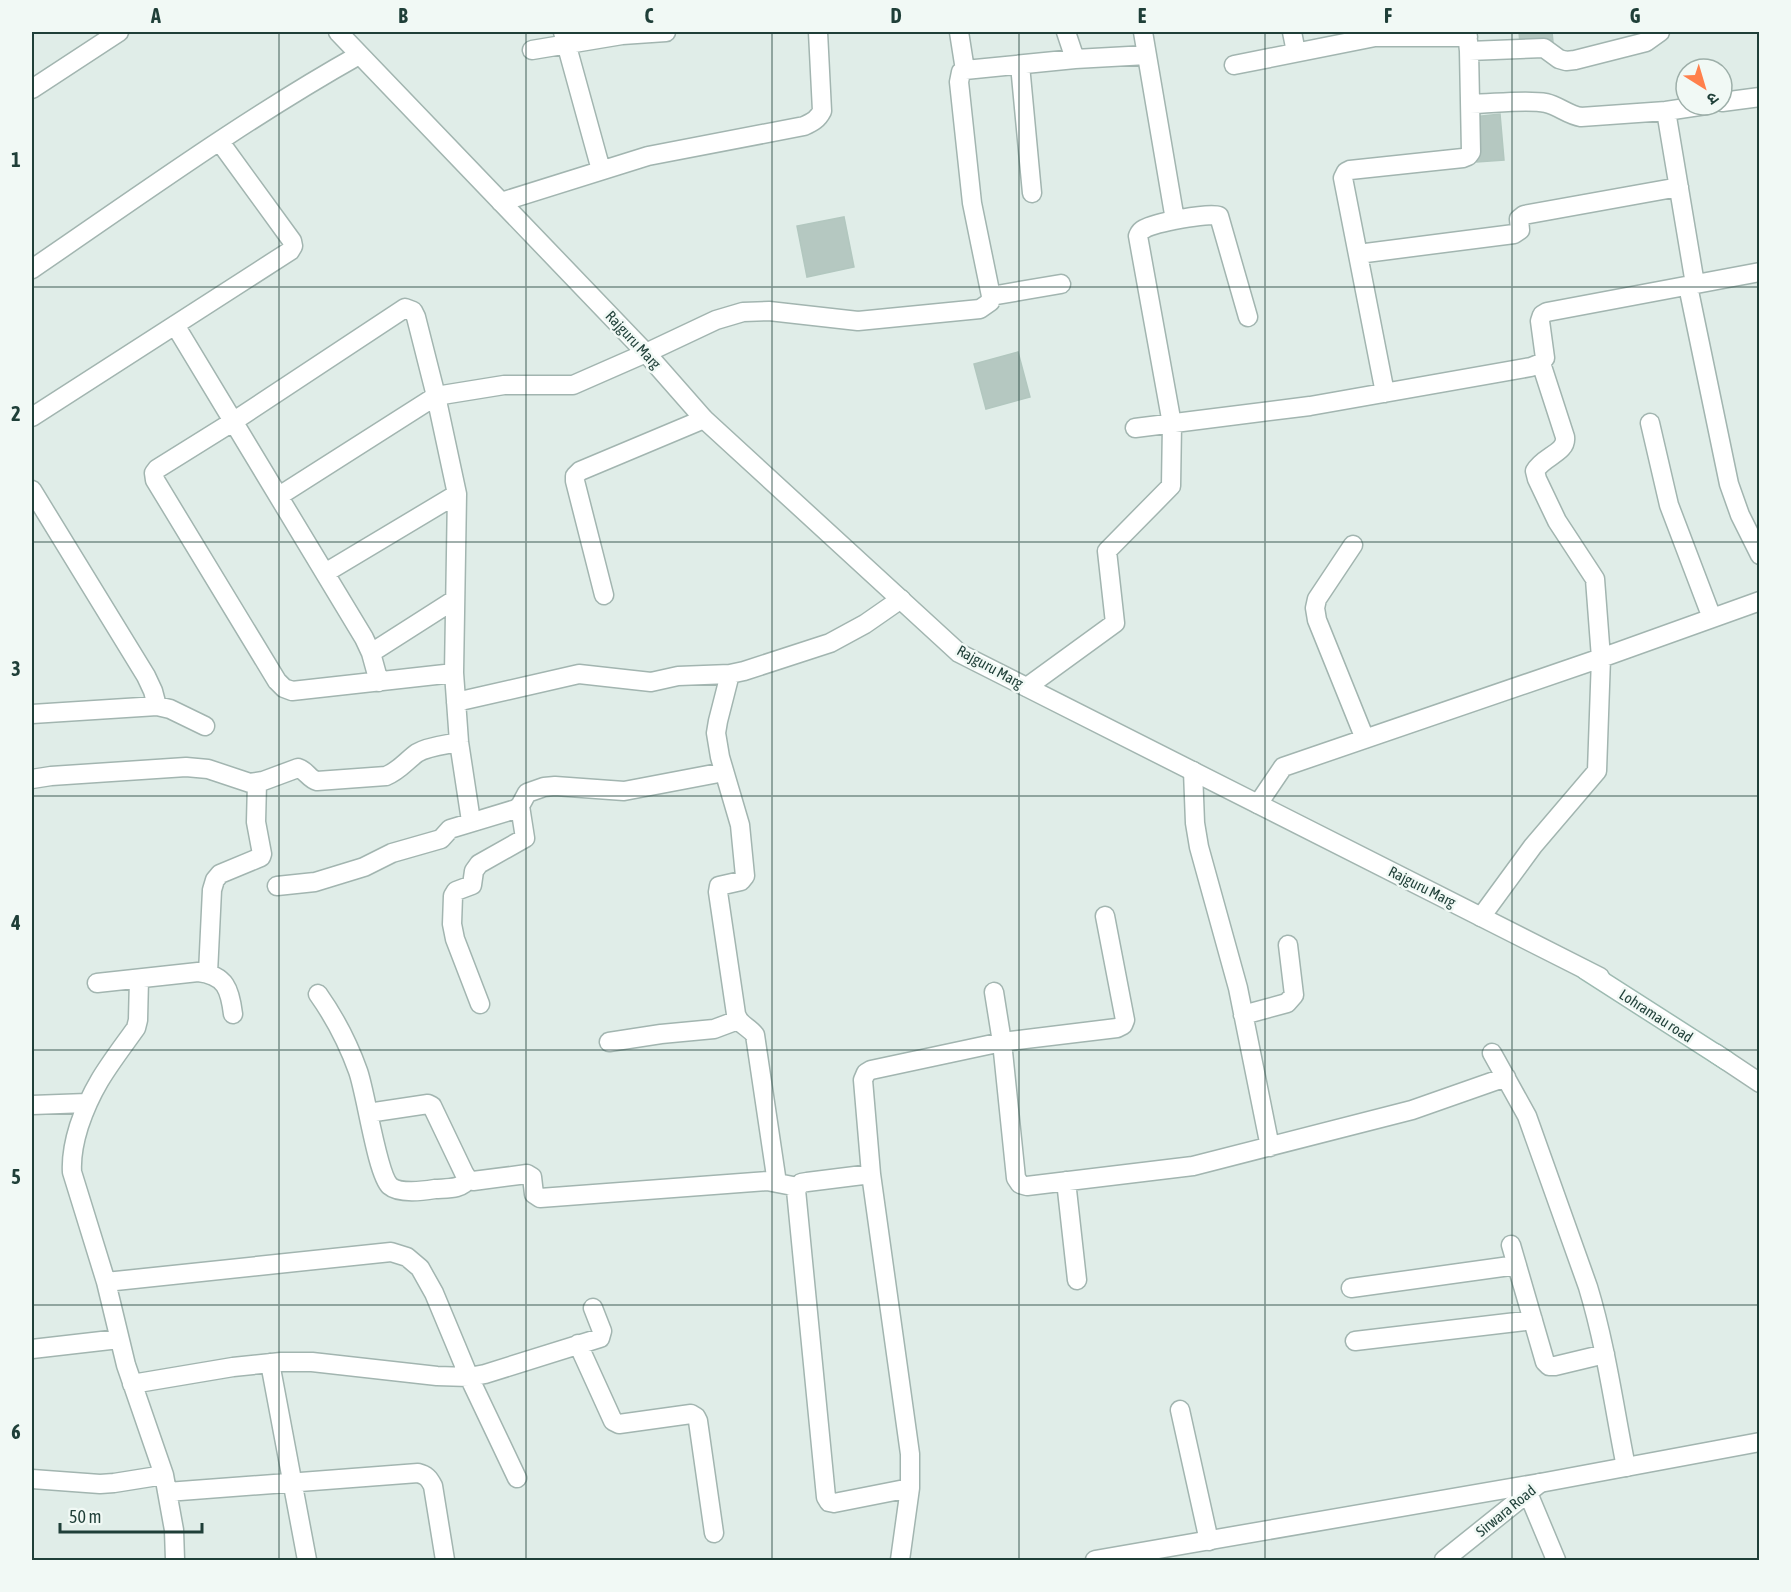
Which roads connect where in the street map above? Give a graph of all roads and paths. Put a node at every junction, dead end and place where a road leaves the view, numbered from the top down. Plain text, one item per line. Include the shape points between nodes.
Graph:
1 (119, 32) edge
2 (338, 32) edge
3 (666, 32) edge
4 (818, 32) edge
5 (958, 32) edge
6 (1066, 32) edge
7 (1143, 32) edge
8 (1292, 32) edge
9 (1660, 32) edge
10 (622, 33) edge
11 (565, 38) edge
12 (1468, 40) edge
13 (532, 50) dead end
14 (1296, 52) junction
15 (359, 55) junction
16 (1147, 55) junction
17 (1075, 59) junction
18 (1020, 64) junction
19 (1234, 65) dead end
20 (965, 70) junction
21 (32, 89) edge
22 (1760, 97) edge
23 (1734, 100) edge
24 (1470, 104) junction
25 (1674, 110) edge
26 (1666, 111) junction
27 (220, 142) junction
28 (601, 170) junction
29 (1679, 187) junction
30 (1032, 193) dead end
31 (501, 202) junction
32 (1175, 220) junction
33 (1358, 254) junction
34 (32, 269) edge
35 (1760, 272) edge
36 (1061, 284) dead end
37 (1691, 285) junction
38 (991, 296) junction
39 (1248, 317) dead end
40 (175, 325) junction
41 (646, 353) junction
42 (1541, 363) junction
43 (1385, 393) junction
44 (436, 396) junction
45 (32, 417) edge
46 (704, 418) junction
47 (234, 421) junction
48 (1650, 423) dead end
49 (1172, 424) junction
50 (1135, 428) dead end
51 (32, 490) edge
52 (457, 494) junction
53 (279, 496) junction
54 (1353, 545) dead end
55 (1760, 555) edge
56 (325, 573) junction
57 (604, 595) dead end
58 (454, 600) junction
59 (901, 600) junction
60 (1760, 601) edge
61 (1712, 618) junction
62 (372, 653) junction
63 (1600, 658) junction
64 (454, 674) junction
65 (730, 674) junction
66 (379, 682) junction
67 (1027, 687) junction
68 (456, 702) junction
69 (157, 706) junction
70 (32, 714) edge
71 (205, 726) dead end
72 (1365, 739) junction
73 (459, 742) junction
74 (1193, 771) junction
75 (724, 772) junction
76 (32, 779) edge
77 (257, 783) junction
78 (1258, 804) junction
79 (520, 806) junction
80 (471, 821) junction
81 (276, 886) dead end
82 (1105, 916) dead end
83 (1481, 917) junction
84 (1288, 945) dead end
85 (1586, 970) joint
86 (208, 973) junction
87 (139, 978) junction
88 (97, 983) dead end
89 (994, 992) dead end
90 (318, 994) dead end
91 (480, 1004) dead end
92 (233, 1014) dead end
93 (1243, 1014) junction
94 (738, 1020) junction
95 (609, 1042) dead end
96 (1002, 1042) junction
97 (1492, 1053) dead end
98 (1506, 1077) junction
99 (1760, 1083) edge
100 (87, 1103) junction
101 (32, 1105) edge
102 (368, 1113) junction
103 (1270, 1147) junction
104 (871, 1174) junction
105 (468, 1179) junction
106 (1066, 1181) junction
107 (777, 1183) junction
108 (798, 1187) junction
109 (1511, 1245) dead end
110 (1517, 1265) junction
111 (1077, 1280) dead end
112 (106, 1282) junction
113 (1351, 1288) dead end
114 (593, 1308) dead end
115 (1533, 1320) junction
116 (119, 1339) junction
117 (1355, 1341) dead end
118 (579, 1344) junction
119 (32, 1349) edge
120 (1605, 1354) junction
121 (270, 1363) junction
122 (469, 1377) junction
123 (132, 1384) junction
124 (1180, 1410) dead end
125 (1760, 1442) edge
126 (1626, 1467) junction
127 (517, 1478) dead end
128 (32, 1479) edge
129 (166, 1483) junction
130 (292, 1483) junction
131 (910, 1488) junction
132 (1534, 1488) junction
133 (714, 1533) dead end
134 (1209, 1541) junction
135 (175, 1560) edge
136 (307, 1560) edge
137 (445, 1560) edge
138 (900, 1560) edge
139 (1095, 1560) edge
140 (1444, 1560) edge
141 (1556, 1560) edge

1 - 21 street
2 - 15 street, Rajguru Marg
3 - 10 street
4 - 28 street via 822,111 813,122 665,152
5 - 20 street
6 - 17 street
7 - 16 street
8 - 14 street
9 - 12 street via 1646,42 1566,61 1544,48
10 - 11 street
11 - 13 street
11 - 28 street
12 - 14 street via 1375,37
12 - 24 street
14 - 19 street
15 - 27 street
15 - 31 street, Rajguru Marg
16 - 17 street
16 - 32 street
17 - 18 street
18 - 20 street
18 - 30 street
20 - 38 street via 959,82 972,204
22 - 23 street
24 - 26 street via 1541,102 1581,117
24 - 33 street via 1468,156 1350,170 1344,175
25 - 26 street
26 - 29 street
27 - 34 street
27 - 40 street via 293,246
28 - 31 street
29 - 33 street via 1524,215 1519,219 1520,230 1514,234
29 - 37 street
31 - 41 street, Rajguru Marg
32 - 39 street via 1219,216
32 - 49 street via 1146,228 1138,236
33 - 43 street
35 - 37 street
36 - 38 street
37 - 42 street via 1547,312 1540,321 1545,358
37 - 55 street via 1729,484
38 - 41 street via 990,302 980,309 872,321 743,312 716,320
40 - 45 street
40 - 47 street
41 - 44 street via 573,385 504,385
41 - 46 street, Rajguru Marg
42 - 43 street
42 - 63 street via 1566,443 1539,463 1535,471 1557,521 1595,579
43 - 49 street
44 - 47 street via 416,317 405,308
44 - 52 street
44 - 53 street
46 - 57 street via 575,476
46 - 59 street, Rajguru Marg
47 - 53 street
47 - 66 street via 157,469 155,480 284,688 292,691
48 - 61 street via 1669,505
49 - 50 street
49 - 67 street via 1171,486 1107,551 1115,623
51 - 69 street via 146,676
52 - 56 street
52 - 58 street
53 - 56 street
54 - 72 street via 1317,599 1316,608 1317,620
56 - 62 street
58 - 62 street
58 - 64 street
59 - 65 street via 830,643
59 - 67 street, Rajguru Marg via 959,653
60 - 61 street
61 - 63 street
62 - 66 street
63 - 72 street
63 - 83 street via 1597,771 1533,846
64 - 66 street
64 - 68 street
65 - 68 street via 678,676 651,682 579,674
65 - 75 street via 716,733
67 - 74 street, Rajguru Marg
68 - 73 street
69 - 70 street
69 - 71 street
72 - 78 street via 1283,766
73 - 77 street via 424,749 386,776 317,781 298,768
73 - 80 street
74 - 78 street, Rajguru Marg
74 - 93 street via 1199,847
75 - 79 street via 624,791 544,787 527,793
75 - 94 street via 740,825 745,876 718,889
76 - 77 street via 186,767
77 - 86 street via 256,822 262,854 215,880
78 - 83 street, Rajguru Marg
79 - 80 street
79 - 91 street via 525,838 479,864 472,885 453,896 455,939
80 - 81 street via 447,830 441,839 392,853 364,867 315,882
82 - 96 street via 1123,1024 1117,1028
83 - 85 street, Rajguru Marg
84 - 93 street via 1292,999
85 - 99 street, Lohramau road
86 - 87 street
86 - 92 street via 226,987
87 - 88 street
87 - 100 street via 136,1028 101,1075
89 - 96 street
90 - 102 street via 342,1031
93 - 103 street
94 - 95 street via 714,1029
94 - 107 street via 754,1035
96 - 104 street via 866,1073 863,1080
96 - 106 street via 1016,1178 1027,1186
97 - 98 street
98 - 103 street via 1412,1110
98 - 120 street via 1527,1116 1577,1255
100 - 101 street
100 - 112 street via 73,1146 72,1172
102 - 105 street via 432,1106
102 - 105 street via 386,1180 393,1188 412,1191 457,1187
103 - 106 street via 1193,1166
104 - 108 street via 801,1183
104 - 131 street via 910,1454
105 - 107 street via 527,1174 532,1177 534,1194 540,1198
106 - 111 street
107 - 108 street
108 - 131 street via 796,1200 826,1497 834,1503
109 - 110 street
110 - 113 street
110 - 115 street
112 - 116 street
112 - 122 street via 390,1252 407,1257 420,1268
114 - 118 street via 602,1335
115 - 117 street
115 - 120 street via 1549,1366
116 - 119 street
116 - 123 street
118 - 122 street
118 - 133 street via 613,1421 619,1424 691,1414 696,1417
120 - 126 street
121 - 122 street via 312,1362
121 - 123 street
121 - 130 street
122 - 127 street
123 - 129 street
124 - 134 street
125 - 126 street
126 - 132 street
128 - 129 street
129 - 130 street
129 - 135 street
130 - 136 street
130 - 137 street via 424,1474 433,1486
131 - 138 street
132 - 134 street
132 - 140 street, Sirwara Road
132 - 141 street
134 - 139 street

